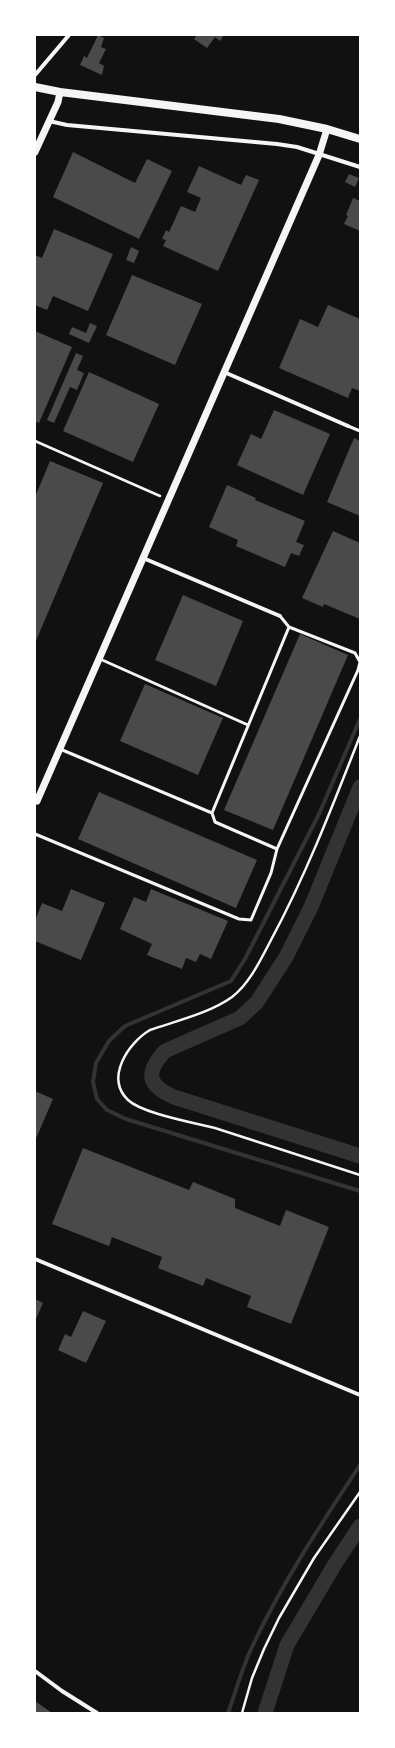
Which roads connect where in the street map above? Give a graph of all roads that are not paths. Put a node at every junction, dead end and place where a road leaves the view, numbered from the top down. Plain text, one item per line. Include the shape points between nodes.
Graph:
1 (69, 35) edge
2 (35, 76) edge
3 (35, 87) edge
4 (60, 92) junction
5 (49, 122) junction
6 (328, 129) junction
7 (360, 139) edge
8 (35, 152) edge
9 (319, 155) junction
10 (360, 167) edge
11 (224, 372) junction
12 (348, 426) joint
13 (360, 431) edge
14 (143, 558) junction
15 (280, 616) joint
16 (289, 627) junction
17 (99, 659) junction
18 (248, 725) junction
19 (60, 749) junction
20 (36, 802) edge
21 (212, 813) junction
22 (35, 834) edge
23 (277, 849) junction
24 (35, 1259) edge
25 (360, 1395) edge
26 (35, 1670) edge
27 (97, 1713) edge

1 - 2 street
3 - 4 main road
4 - 5 street
4 - 6 main road via 279,119
5 - 8 street
5 - 9 street via 277,144 297,147
6 - 7 main road
6 - 9 street
9 - 10 street
9 - 11 street
11 - 12 street
11 - 14 street
12 - 13 lane
14 - 15 street
14 - 17 street
15 - 16 lane
16 - 18 lane
16 - 23 lane via 356,653 360,662
17 - 18 lane
17 - 19 street
18 - 21 lane
19 - 20 street
19 - 21 lane
21 - 23 lane via 215,822
22 - 23 lane via 239,919 251,920
24 - 25 street
26 - 27 street

